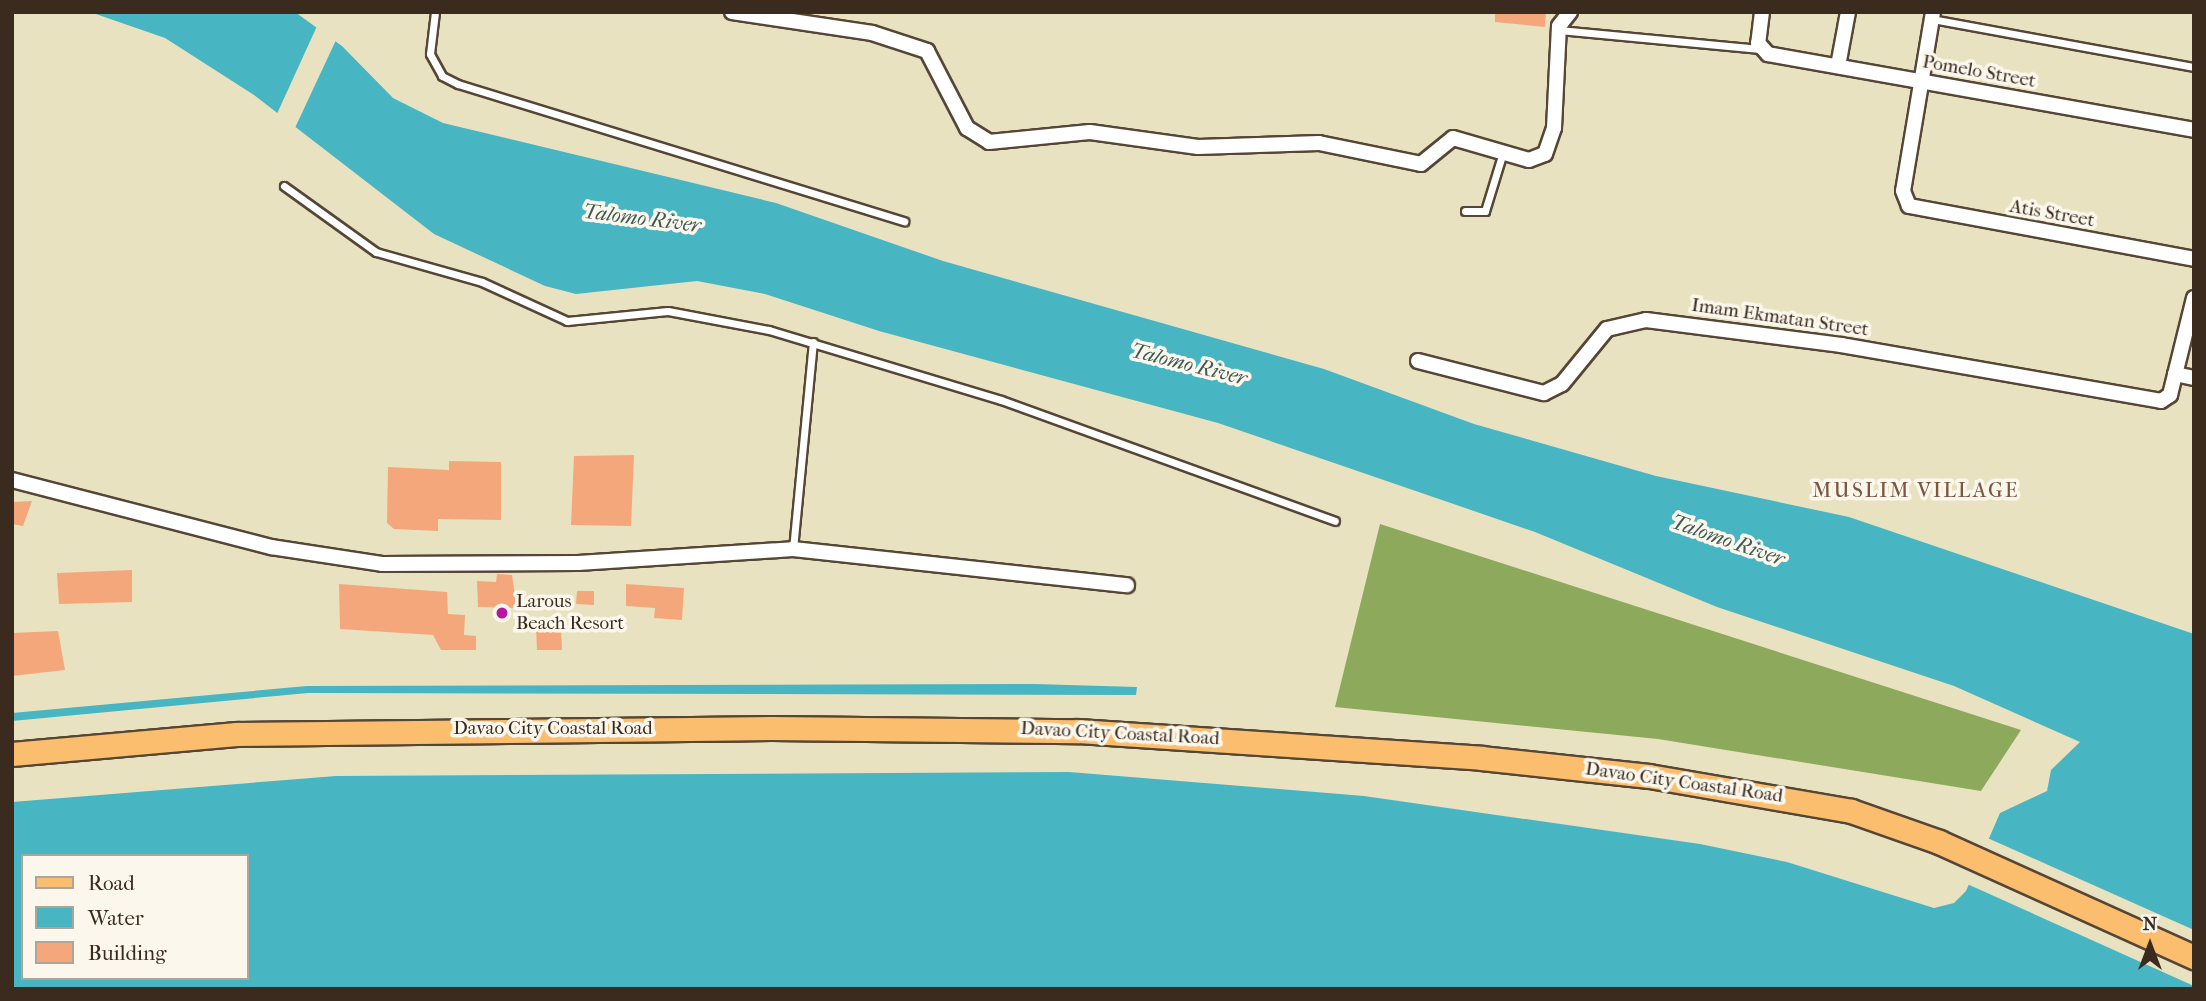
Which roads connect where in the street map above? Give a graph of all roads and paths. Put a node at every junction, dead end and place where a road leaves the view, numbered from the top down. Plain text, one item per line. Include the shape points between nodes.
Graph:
1 (435, 12) edge
2 (732, 12) edge
3 (1570, 12) edge
4 (1762, 12) edge
5 (1848, 12) edge
6 (1932, 16) edge
7 (1559, 30) junction
8 (1760, 49) junction
9 (1839, 66) junction
10 (2194, 67) edge
11 (1921, 81) junction
12 (2194, 130) edge
13 (1503, 152) junction
14 (284, 186) dead end
15 (1465, 211) dead end
16 (904, 221) dead end
17 (2194, 259) edge
18 (2194, 298) edge
19 (813, 342) junction
20 (1418, 361) dead end
21 (2175, 374) junction
22 (2194, 378) edge
23 (12, 480) edge
24 (1335, 522) dead end
25 (793, 550) junction
26 (1127, 585) dead end
27 (12, 754) edge
28 (2194, 957) edge

1 - 16 lane via 430,54 442,76 458,84
2 - 13 street via 872,33 927,51 967,128 989,142 1090,132 1178,146 1319,143 1421,164 1453,138
3 - 7 street
4 - 8 street
5 - 9 street
6 - 10 lane
6 - 11 street
7 - 8 lane
7 - 13 street via 1550,145 1535,160
8 - 9 street, Pomelo Street
9 - 11 street, Pomelo Street
11 - 12 street, Pomelo Street
11 - 17 street, Atis Street via 1906,202
13 - 15 lane via 1485,211
14 - 19 lane via 376,252 482,282 567,321 694,313
18 - 21 street
19 - 24 lane via 1129,444
19 - 25 lane
20 - 21 street, Imam Ekmatan Street via 1544,393 1562,384 1607,329 1646,320 2166,400
21 - 22 street
23 - 25 street via 271,547 382,564 565,564
25 - 26 street
27 - 28 main road, Davao City Coastal Road via 338,730 1078,731 1294,743 1649,776 1806,801 1939,842

